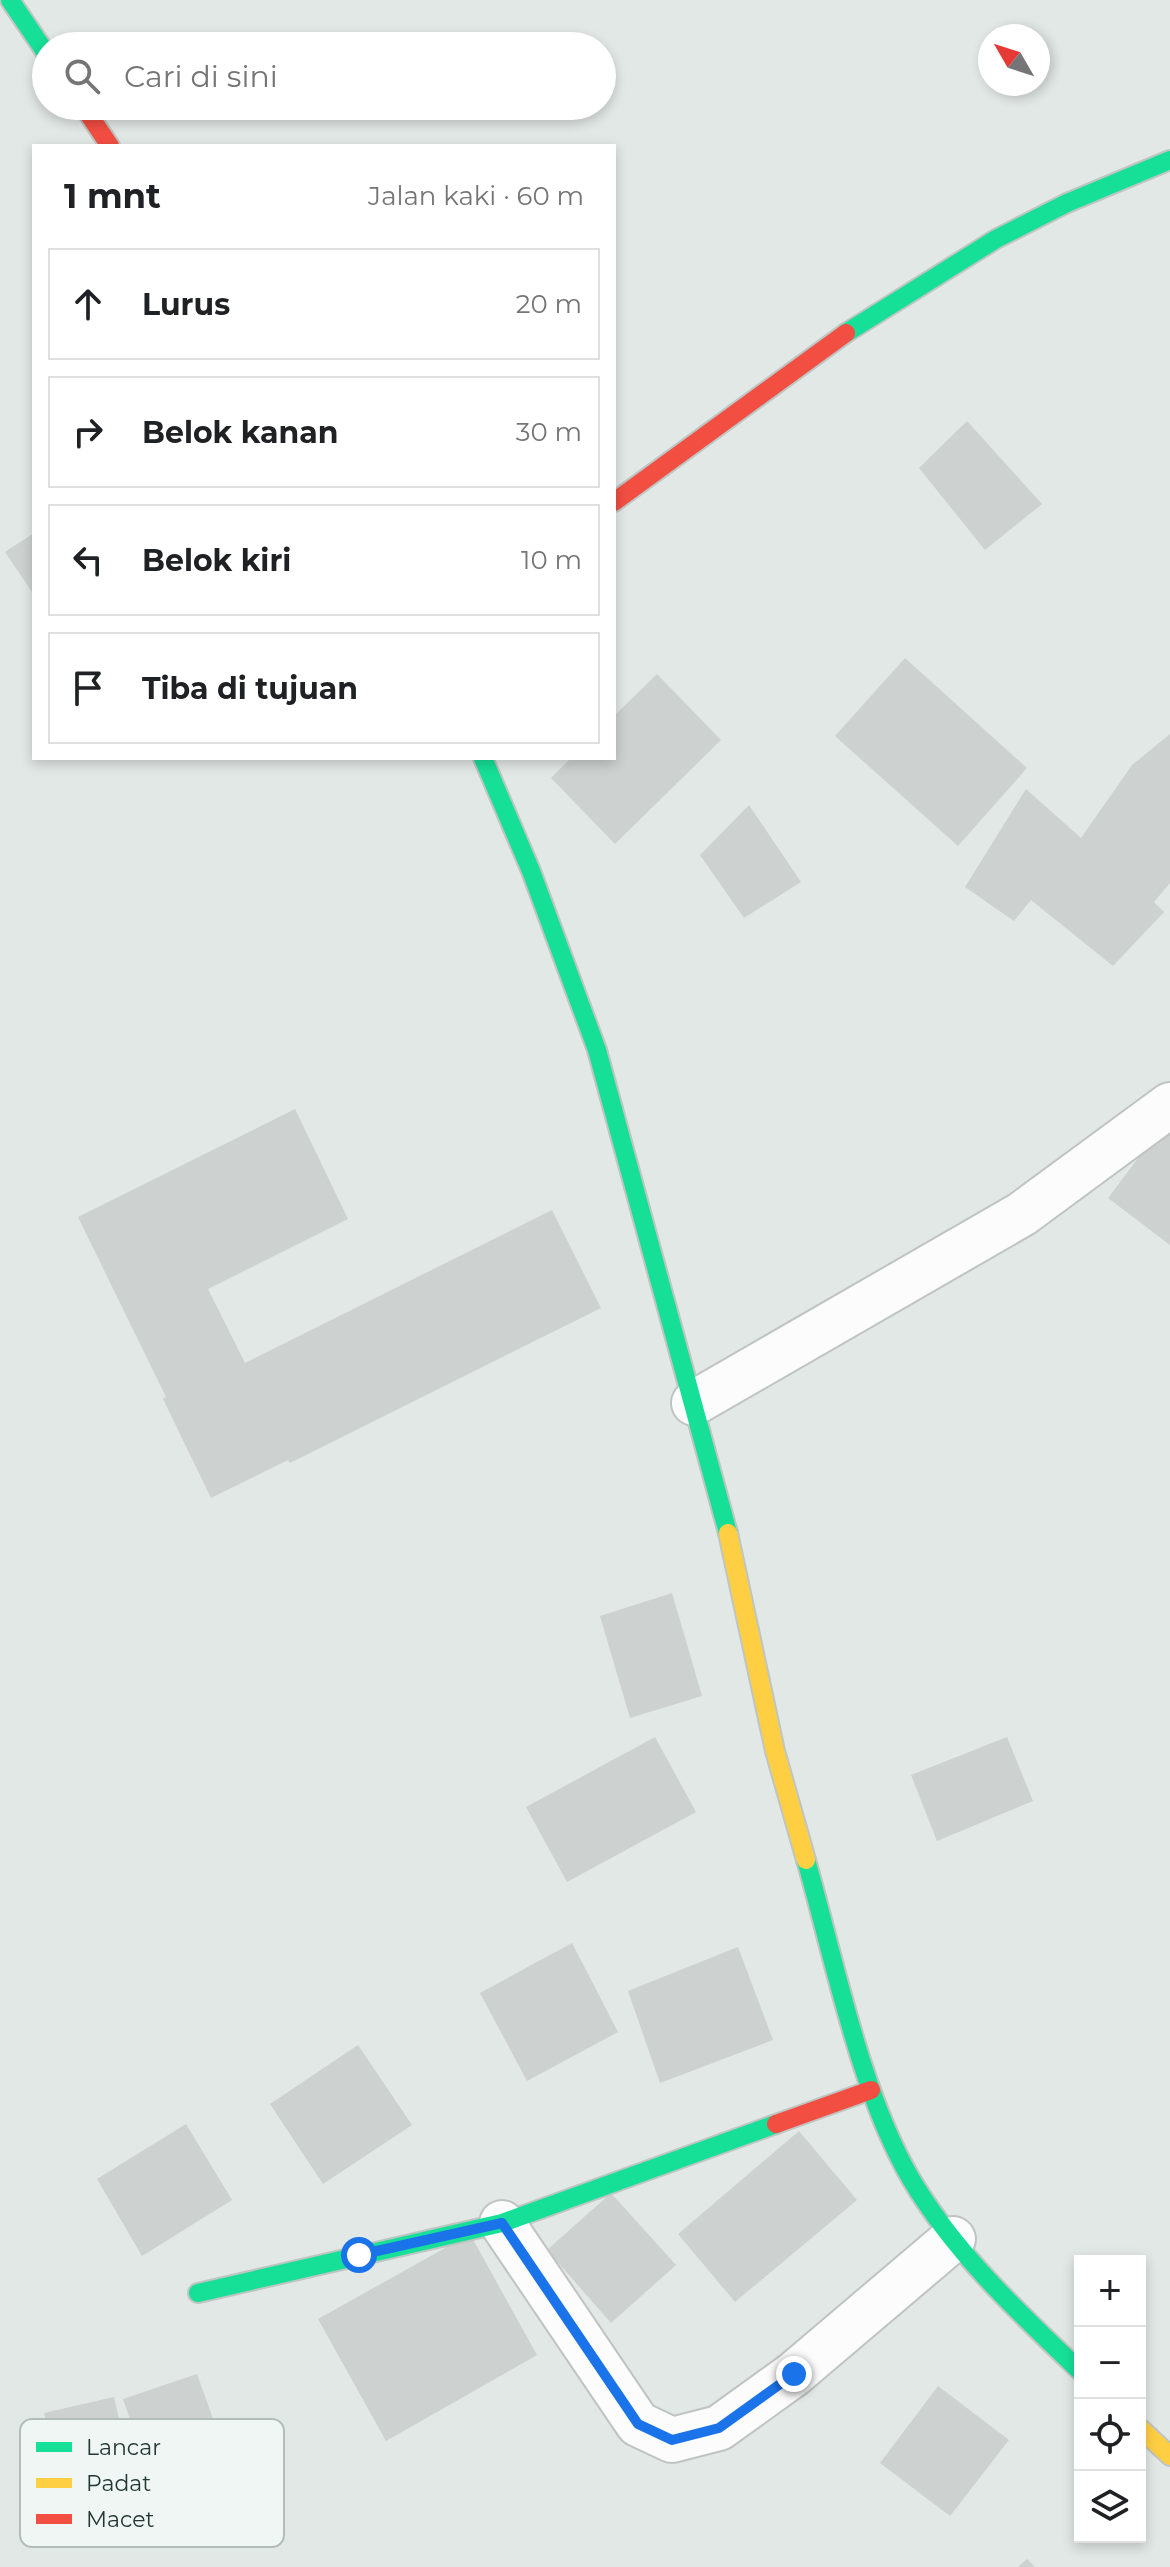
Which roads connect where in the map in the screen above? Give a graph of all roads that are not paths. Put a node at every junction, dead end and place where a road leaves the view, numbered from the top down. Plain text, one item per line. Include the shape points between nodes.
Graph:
1 (10, 0) edge
2 (32, 32) edge
3 (92, 120) edge
4 (109, 144) edge
5 (1170, 160) edge
6 (616, 501) edge
7 (484, 760) edge
8 (1170, 1105) edge
9 (694, 1403) junction
10 (871, 2090) junction
11 (502, 2223) junction
12 (953, 2239) junction
13 (198, 2293) dead end
14 (1074, 2365) edge
15 (1146, 2434) edge
16 (1170, 2456) edge

1 - 2 main road
3 - 4 main road
5 - 6 main road via 1052,210 964,258 855,328
7 - 9 main road via 597,1050
8 - 9 street via 1022,1214
9 - 10 main road via 720,1496 775,1751
10 - 11 main road
10 - 12 main road via 910,2178
11 - 12 street via 638,2424 672,2440 719,2428 782,2383
11 - 13 main road
12 - 14 main road
15 - 16 main road

